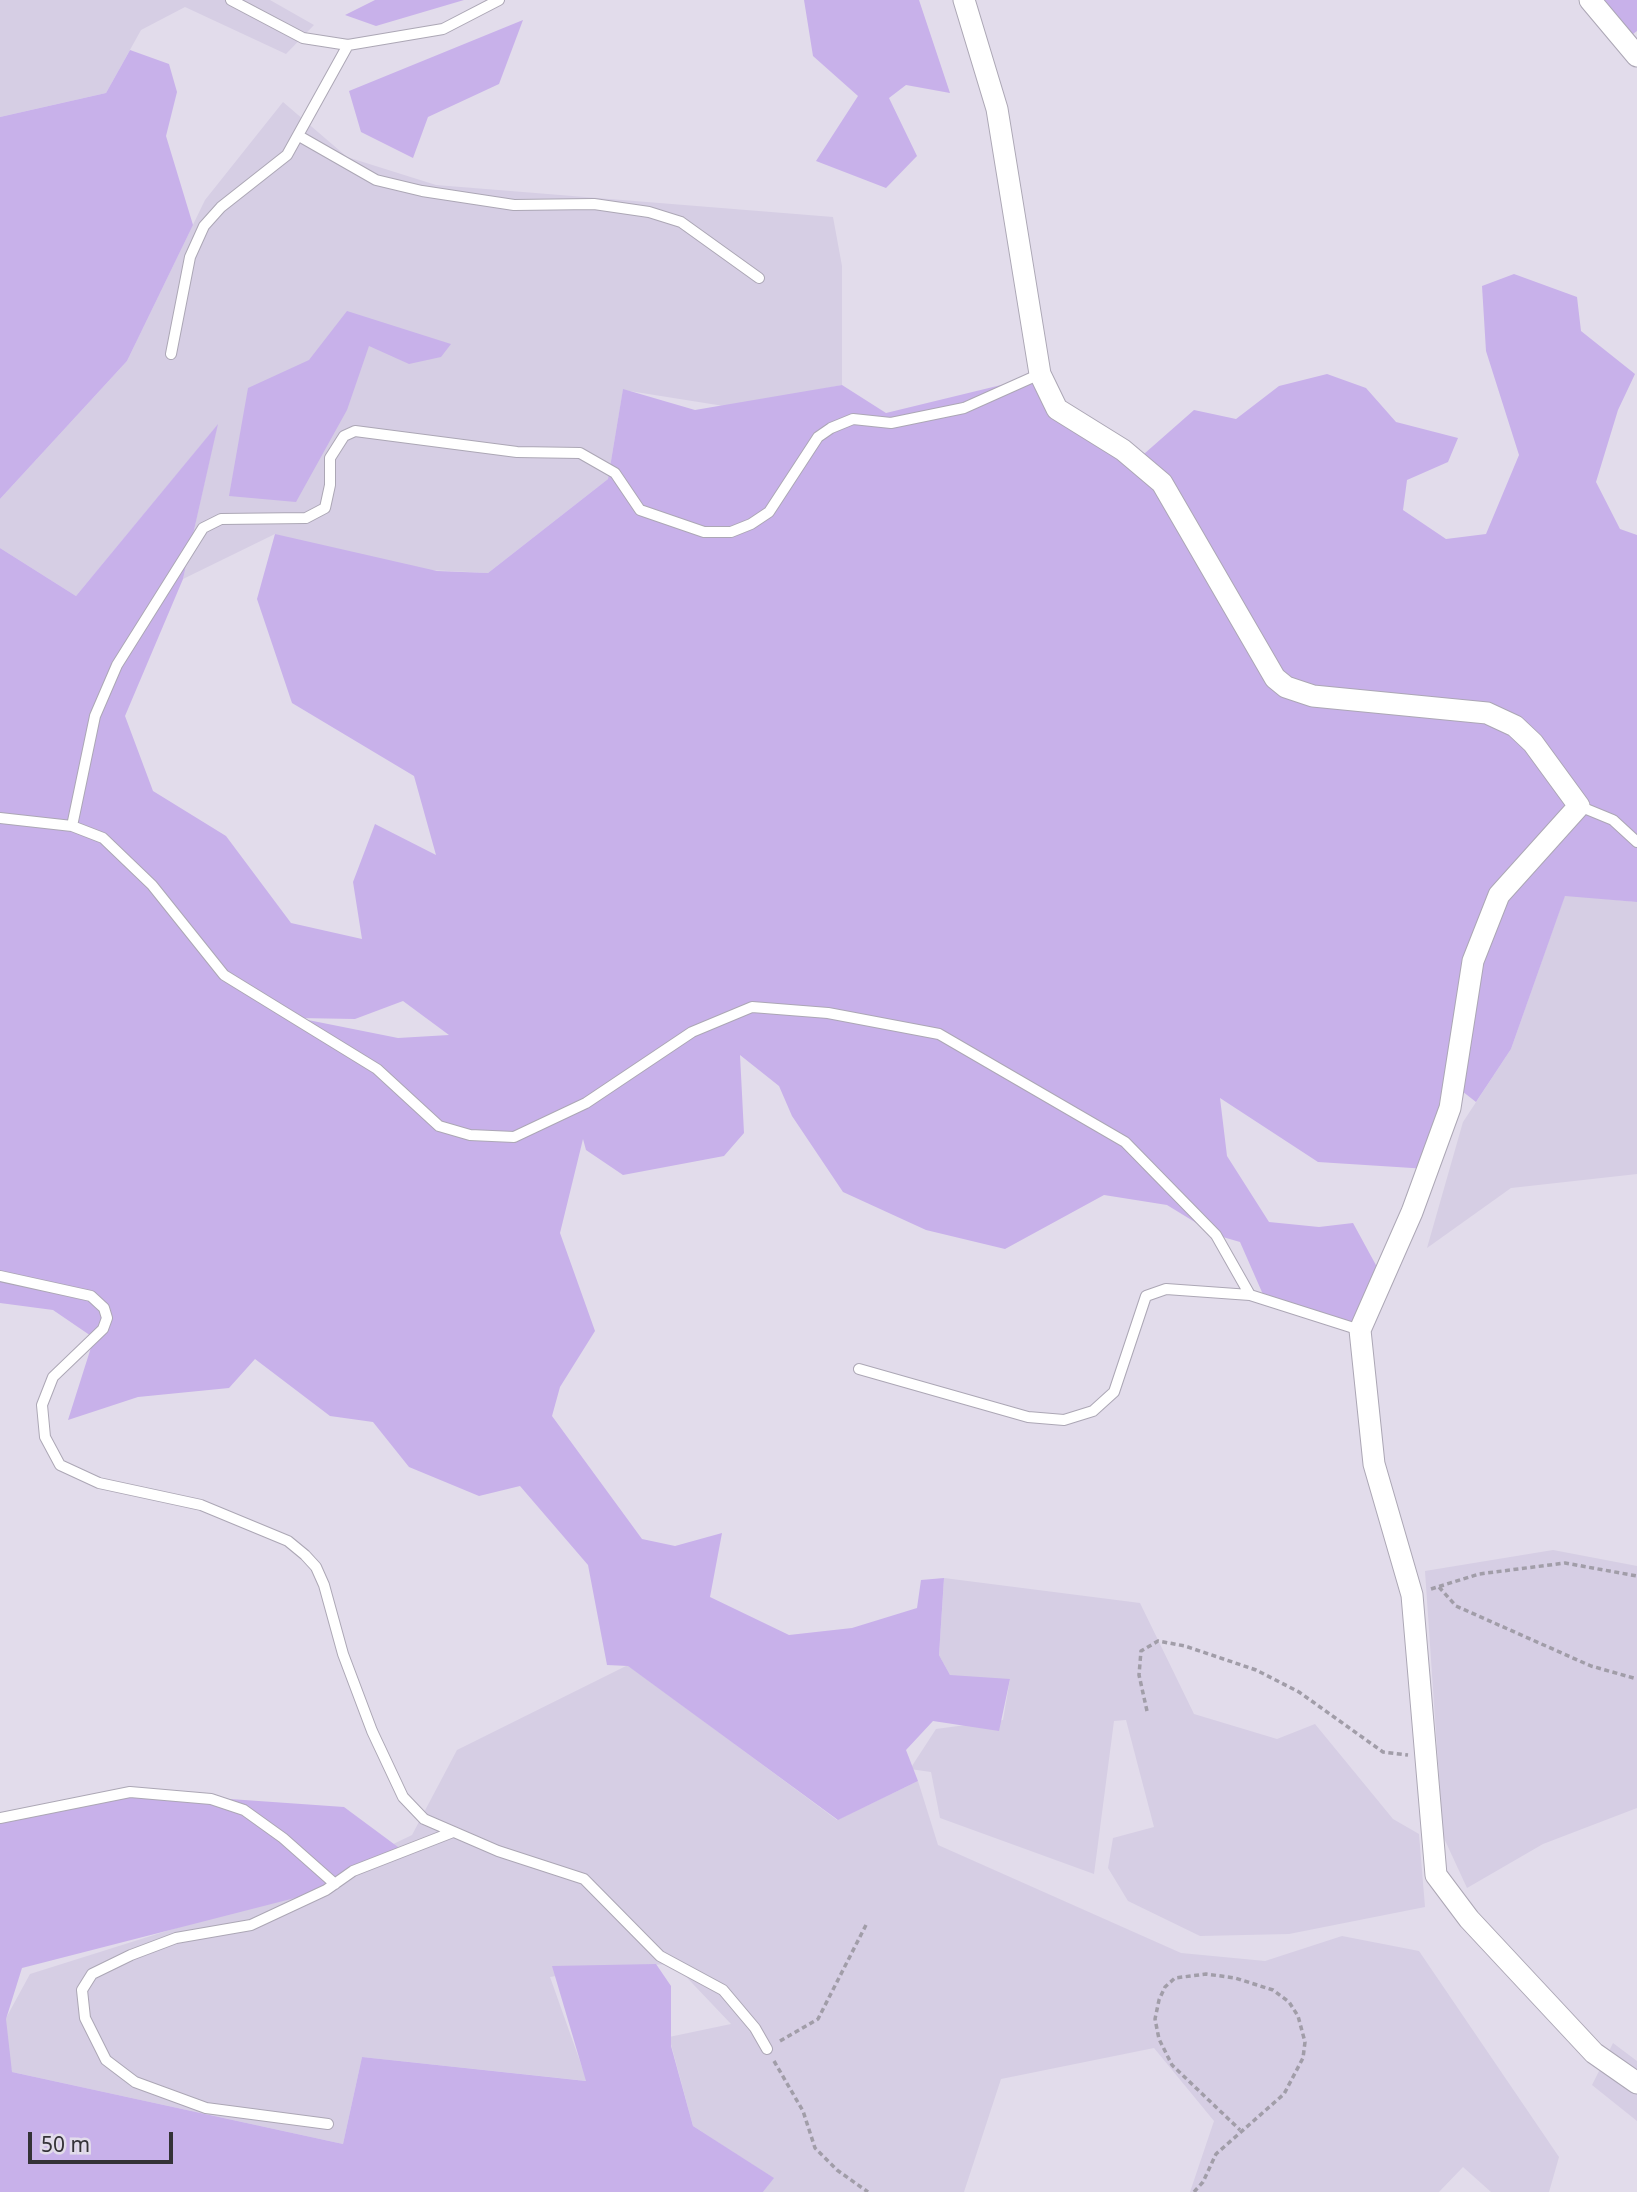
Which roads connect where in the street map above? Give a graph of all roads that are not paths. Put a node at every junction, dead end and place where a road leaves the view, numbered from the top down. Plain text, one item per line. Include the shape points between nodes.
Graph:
1 (231, 0) edge
2 (499, 0) edge
3 (964, 0) edge
4 (1590, 0) edge
5 (348, 45) junction
6 (1637, 56) edge
7 (299, 136) junction
8 (759, 278) dead end
9 (171, 354) dead end
10 (1040, 374) junction
11 (1579, 806) junction
12 (0, 818) edge
13 (72, 826) junction
14 (1637, 842) edge
15 (0, 1276) edge
16 (1250, 1295) junction
17 (1360, 1330) junction
18 (859, 1368) dead end
19 (0, 1818) edge
20 (453, 1832) junction
21 (335, 1884) junction
22 (767, 2049) road end
23 (1637, 2083) edge
24 (328, 2124) dead end

1 - 5 lane via 303,38
2 - 5 lane via 443,29
3 - 10 street via 997,109
4 - 6 street
5 - 7 lane
7 - 8 lane via 376,180 422,191 513,205 594,204 649,212 681,222
7 - 9 lane via 280,163 221,207 204,226 190,257
10 - 11 street via 1057,409 1123,450 1162,483 1275,678 1286,687 1313,696 1487,713 1515,726 1533,743
10 - 13 lane via 964,408 891,422 853,419 831,428 818,437 769,512 731,532 704,532 639,510 615,473 580,453 517,452 355,430 344,436 330,458 325,508 306,518 221,519 202,528 132,638 100,703
11 - 14 lane via 1613,820
11 - 17 street via 1499,895 1473,961 1450,1108 1412,1212
12 - 13 lane
13 - 16 lane via 103,838 152,885 224,975 377,1069 439,1126 470,1135 514,1137 586,1103 692,1032 752,1007 828,1013 939,1034 1125,1142 1216,1235
15 - 20 lane via 91,1296 104,1308 103,1329 53,1377 42,1405 45,1437 60,1465 99,1483 201,1505 289,1541 305,1555 324,1585 343,1654 385,1765 403,1797 424,1819
16 - 17 lane
16 - 18 lane via 1166,1289 1146,1296 1114,1392 1093,1411 1064,1420 1028,1417
17 - 23 street via 1374,1464 1412,1595 1436,1875 1469,1919 1594,2053
19 - 21 lane via 130,1791 211,1799 244,1810
20 - 21 lane via 353,1871
20 - 22 lane via 584,1880 660,1956 723,1990
21 - 24 lane via 251,1925 176,1938 131,1955 92,1973 82,1990 85,2018 106,2060 135,2082 206,2108

